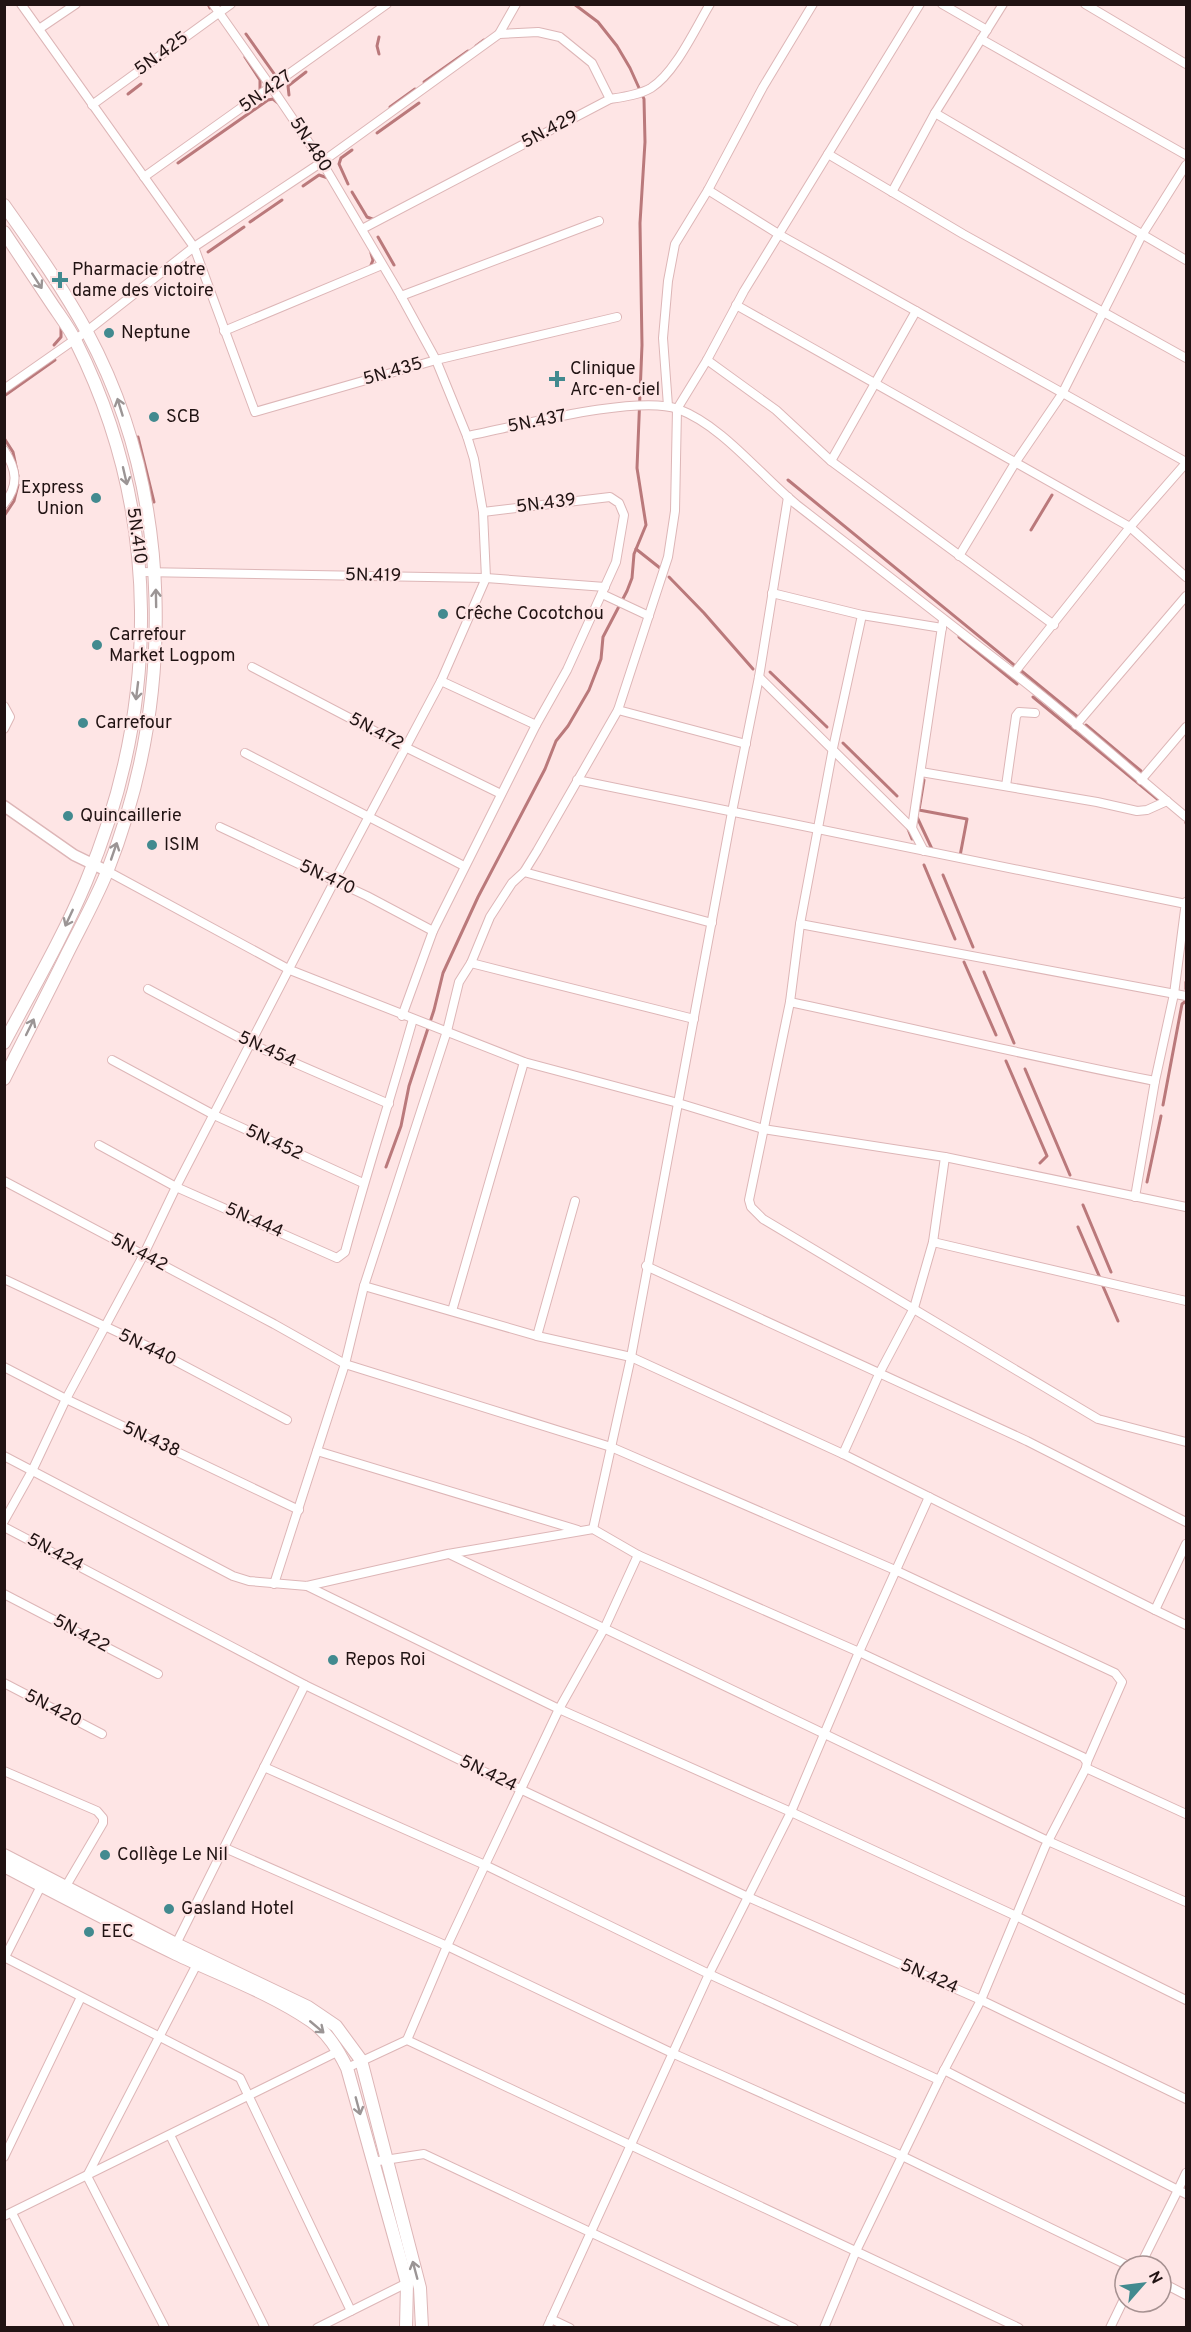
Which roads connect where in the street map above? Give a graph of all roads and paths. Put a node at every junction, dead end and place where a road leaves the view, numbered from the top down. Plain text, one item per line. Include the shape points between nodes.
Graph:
1 (21, 4) edge
2 (75, 4) edge
3 (213, 4) edge
4 (231, 4) edge
5 (387, 4) edge
6 (516, 4) edge
7 (710, 4) edge
8 (813, 4) edge
9 (920, 4) edge
10 (942, 4) edge
11 (1003, 4) edge
12 (1085, 4) edge
13 (219, 13) junction
14 (39, 29) junction
15 (987, 30) junction
16 (499, 34) junction
17 (981, 39) junction
18 (1186, 64) edge
19 (272, 88) junction
20 (610, 99) junction
21 (92, 105) junction
22 (935, 113) junction
23 (828, 154) junction
24 (1186, 155) edge
25 (321, 162) junction
26 (1186, 165) edge
27 (144, 177) junction
28 (708, 190) junction
29 (892, 192) junction
30 (4, 205) edge
31 (599, 221) dead end
32 (362, 229) junction
33 (4, 232) edge
34 (780, 235) junction
35 (1142, 235) junction
36 (194, 247) junction
37 (1186, 260) edge
38 (382, 265) junction
39 (401, 296) junction
40 (736, 305) junction
41 (916, 311) junction
42 (1104, 312) junction
43 (617, 317) dead end
44 (87, 331) junction
45 (224, 331) junction
46 (75, 339) junction
47 (1186, 358) edge
48 (436, 360) junction
49 (707, 360) junction
50 (875, 384) junction
51 (4, 389) edge
52 (1062, 394) junction
53 (668, 406) junction
54 (677, 409) junction
55 (467, 436) junction
56 (4, 450) edge
57 (831, 461) junction
58 (1015, 463) junction
59 (1186, 463) edge
60 (788, 497) junction
61 (4, 504) edge
62 (483, 512) junction
63 (1131, 527) junction
64 (959, 556) junction
65 (141, 572) junction
66 (155, 572) junction
67 (1186, 577) edge
68 (486, 578) junction
69 (603, 591) junction
70 (772, 593) junction
71 (1186, 596) edge
72 (862, 615) junction
73 (649, 616) junction
74 (942, 624) junction
75 (1054, 625) junction
76 (252, 667) dead end
77 (1014, 673) junction
78 (759, 677) junction
79 (441, 681) junction
80 (4, 706) edge
81 (618, 710) junction
82 (1035, 713) dead end
83 (536, 725) junction
84 (1076, 725) junction
85 (1186, 727) edge
86 (4, 729) edge
87 (746, 744) junction
88 (405, 747) junction
89 (833, 748) junction
90 (245, 753) dead end
91 (921, 772) junction
92 (577, 780) junction
93 (1141, 780) junction
94 (1006, 786) junction
95 (501, 794) junction
96 (1167, 801) junction
97 (4, 806) edge
98 (732, 812) junction
99 (370, 817) junction
100 (1186, 817) edge
101 (220, 827) dead end
102 (912, 828) junction
103 (818, 830) junction
104 (924, 851) junction
105 (93, 865) junction
106 (464, 866) junction
107 (107, 871) junction
108 (524, 872) junction
109 (334, 882) junction
110 (1186, 903) edge
111 (712, 922) junction
112 (800, 924) junction
113 (433, 931) junction
114 (52, 953) junction
115 (64, 959) junction
116 (471, 963) junction
117 (290, 970) junction
118 (148, 989) dead end
119 (1174, 994) junction
120 (1186, 996) edge
121 (790, 1002) junction
122 (402, 1016) junction
123 (413, 1019) junction
124 (694, 1019) junction
125 (444, 1030) junction
126 (4, 1043) edge
127 (251, 1044) junction
128 (112, 1060) dead end
129 (524, 1062) junction
130 (4, 1079) edge
131 (1155, 1081) junction
132 (678, 1103) junction
133 (390, 1104) junction
134 (214, 1115) junction
135 (763, 1129) junction
136 (99, 1145) dead end
137 (945, 1158) junction
138 (4, 1181) edge
139 (363, 1183) junction
140 (176, 1187) junction
141 (1135, 1197) junction
142 (575, 1200) dead end
143 (1186, 1207) edge
144 (933, 1242) junction
145 (143, 1256) junction
146 (646, 1266) junction
147 (4, 1279) edge
148 (364, 1286) junction
149 (1186, 1301) edge
150 (914, 1308) junction
151 (452, 1311) junction
152 (104, 1327) junction
153 (537, 1336) junction
154 (631, 1357) junction
155 (345, 1364) junction
156 (4, 1367) edge
157 (880, 1372) junction
158 (66, 1399) junction
159 (288, 1420) dead end
160 (1186, 1442) edge
161 (611, 1447) junction
162 (317, 1451) junction
163 (843, 1454) junction
164 (4, 1456) edge
165 (32, 1471) junction
166 (929, 1497) junction
167 (299, 1510) junction
168 (4, 1521) edge
169 (1186, 1522) edge
170 (4, 1527) edge
171 (593, 1529) junction
172 (582, 1531) junction
173 (1186, 1544) edge
174 (448, 1554) junction
175 (638, 1556) junction
176 (895, 1570) junction
177 (274, 1584) junction
178 (307, 1586) junction
179 (4, 1594) edge
180 (1155, 1610) junction
181 (1186, 1625) edge
182 (605, 1627) junction
183 (859, 1652) junction
184 (158, 1674) dead end
185 (4, 1683) edge
186 (305, 1685) junction
187 (559, 1709) junction
188 (102, 1734) dead end
189 (824, 1734) junction
190 (1087, 1765) junction
191 (264, 1767) junction
192 (4, 1771) edge
193 (522, 1790) junction
194 (791, 1812) junction
195 (1186, 1814) edge
196 (1048, 1841) junction
197 (225, 1848) junction
198 (4, 1855) edge
199 (485, 1865) junction
200 (4, 1866) edge
201 (44, 1881) junction
202 (66, 1886) junction
203 (748, 1897) junction
204 (1186, 1902) edge
205 (1016, 1917) junction
206 (177, 1944) junction
207 (447, 1946) junction
208 (5, 1958) edge
209 (197, 1964) junction
210 (710, 1974) junction
211 (81, 1996) junction
212 (981, 2000) junction
213 (1186, 2000) edge
214 (160, 2037) junction
215 (407, 2040) junction
216 (339, 2051) junction
217 (672, 2053) junction
218 (361, 2060) junction
219 (347, 2068) junction
220 (945, 2070) junction
221 (939, 2080) junction
222 (248, 2096) junction
223 (1186, 2100) edge
224 (170, 2135) junction
225 (632, 2144) junction
226 (902, 2156) junction
227 (4, 2157) edge
228 (387, 2160) junction
229 (372, 2162) junction
230 (1186, 2173) edge
231 (87, 2176) junction
232 (1178, 2190) junction
233 (1186, 2194) edge
234 (8, 2214) edge
235 (592, 2233) junction
236 (856, 2251) junction
237 (1146, 2254) edge
238 (1113, 2258) edge
239 (407, 2283) junction
240 (351, 2311) junction
241 (1117, 2314) edge
242 (549, 2323) edge
243 (70, 2328) edge
244 (165, 2328) edge
245 (265, 2328) edge
246 (317, 2328) edge
247 (406, 2328) edge
248 (422, 2328) edge
249 (570, 2328) edge
250 (794, 2328) edge
251 (824, 2328) edge
252 (1019, 2328) edge
253 (1110, 2328) edge

1 - 14 street, 5N.435
2 - 14 street
3 - 13 street, 5N.480
4 - 13 street, 5N.425
5 - 19 street, 5N.427
6 - 16 street
7 - 20 street, 5N.429 via 666,75 650,88
8 - 28 street
9 - 23 street
10 - 15 street
11 - 15 street
12 - 18 street
13 - 19 street, 5N.480
13 - 21 street, 5N.425
14 - 21 street, 5N.435
15 - 17 street
16 - 20 street via 538,32 560,37 592,63
16 - 25 street
17 - 22 street
17 - 24 street
19 - 25 street, 5N.480
19 - 27 street, 5N.427
20 - 32 street, 5N.429
21 - 27 street, 5N.435
22 - 29 street
22 - 35 street
23 - 29 street
23 - 34 street
25 - 32 street, 5N.480
25 - 36 street
26 - 35 street
27 - 36 street, 5N.435
28 - 34 street
28 - 53 street via 675,244 668,280 663,338
29 - 42 street
30 - 44 main road
31 - 39 street
32 - 38 street, 5N.480
33 -> 46 main road, 5N.410
34 - 40 street
34 - 41 street
35 - 37 street
35 - 42 street
36 - 44 street
36 - 45 street, 5N.435
38 - 39 street, 5N.480
38 - 45 street
39 - 48 street, 5N.480
40 - 49 street
40 - 50 street
41 - 50 street
41 - 52 street
42 - 47 street
42 - 52 street
43 - 48 street, 5N.435
44 - 46 street
66 -> 44 main road via 130,442 117,398
45 - 48 street, 5N.435 via 255,412
46 - 51 street
46 -> 65 main road, 5N.410 via 98,389 118,449
48 - 55 street, 5N.480
49 - 54 street
49 - 57 street via 776,410
50 - 57 street
50 - 58 street
52 - 58 street
52 - 59 street
53 - 54 street, 5N.437
53 - 55 street, 5N.437 via 607,408
54 - 60 street, 5N.437 via 711,428
54 - 73 street via 675,512 668,557
55 - 62 street, 5N.480
56 - 61 street via 13,465 15,479 13,493
57 - 64 street
58 - 63 street
58 - 64 street
59 - 63 street
60 - 70 street
60 - 74 street, 5N.437
62 - 68 street, 5N.480
62 - 69 street, 5N.439 via 610,496 619,503 624,515 616,562
63 - 67 street
63 - 75 street
64 - 75 street
65 - 66 street, 5N.419
65 -> 105 main road, 5N.410 via 140,654 132,726
66 - 68 street, 5N.419
107 -> 66 main road via 148,727 155,654
68 - 69 street, 5N.419
68 - 79 street
69 - 73 street
69 - 83 street via 567,670
70 - 72 street
70 - 78 street
71 - 84 street
72 - 74 street
72 - 89 street
73 - 81 street
74 - 77 street, 5N.437
74 - 91 street
75 - 77 street
76 - 88 street, 5N.472
77 - 84 street, 5N.437
78 - 87 street
78 - 89 street
79 - 83 street
79 - 88 street
80 - 86 street via 10,717
81 - 87 street
81 - 92 street
82 - 94 street via 1023,711 1016,716
83 - 95 street
84 - 93 street, 5N.437
85 - 93 street
87 - 98 street
88 - 95 street, 5N.472
88 - 99 street
89 - 102 street
89 - 103 street
90 - 99 street
91 - 94 street
91 - 102 street
92 - 98 street
92 - 108 street
93 - 96 street, 5N.437
94 - 96 street via 1137,811
95 - 106 street
96 - 100 street, 5N.437
97 - 105 street
98 - 103 street
98 - 111 street
99 - 106 street
99 - 109 street
101 - 109 street, 5N.470
102 - 104 street
103 - 104 street
103 - 112 street
104 - 110 street
105 - 107 street
105 -> 114 main road, 5N.410
106 - 113 street
107 - 115 main road
107 - 117 street
108 - 111 street
108 - 116 street via 490,917
109 - 113 street, 5N.470
109 - 117 street
110 - 119 street
111 - 124 street
112 - 119 street
112 - 121 street
113 - 122 street
114 - 115 main road
114 - 126 main road, 5N.410
130 -> 115 main road
116 - 124 street
116 - 125 street via 459,982
117 - 122 street
117 - 127 street
118 - 127 street, 5N.454
119 - 120 street
119 - 131 street
121 - 131 street
121 - 135 street
122 - 123 street
123 - 125 street
123 - 133 street
124 - 132 street
125 - 129 street
125 - 148 street
127 - 133 street, 5N.454
127 - 134 street
128 - 134 street, 5N.452
129 - 132 street
129 - 151 street
131 - 141 street
132 - 135 street
132 - 146 street
133 - 139 street
134 - 139 street, 5N.452
134 - 140 street
135 - 137 street
135 - 150 street via 749,1200 757,1214
136 - 140 street, 5N.444
137 - 141 street
137 - 144 street
138 - 145 street, 5N.442
139 - 140 street, 5N.444 via 345,1252 337,1258
140 - 145 street
141 - 143 street
142 - 153 street
144 - 149 street
144 - 150 street
145 - 152 street
145 - 155 street, 5N.442
146 - 154 street
146 - 157 street
147 - 152 street, 5N.440
148 - 151 street
148 - 155 street
150 - 157 street
150 - 160 street via 1098,1419
151 - 153 street
152 - 158 street
152 - 159 street, 5N.440
153 - 154 street
154 - 161 street
154 - 163 street
155 - 161 street, 5N.442
155 - 162 street
156 - 158 street, 5N.438
157 - 163 street
157 - 169 street
158 - 165 street
158 - 167 street, 5N.438
161 - 171 street
161 - 176 street, 5N.442
162 - 167 street
162 - 172 street
163 - 166 street
164 - 165 street
165 - 168 street
165 - 177 street via 234,1576
166 - 176 street
166 - 180 street
167 - 177 street
170 - 186 street, 5N.424
171 - 172 street
171 - 175 street
172 - 174 street
173 - 180 street
174 - 178 street
174 - 182 street
175 - 182 street
175 - 183 street
176 - 183 street
176 - 190 street, 5N.442 via 1120,1677 1122,1682
177 - 178 street
178 - 187 street
179 - 184 street, 5N.422
180 - 181 street
182 - 187 street
182 - 189 street
183 - 189 street
183 - 190 street via 1083,1757
185 - 188 street, 5N.420
186 - 191 street
186 - 193 street, 5N.424
187 - 193 street
187 - 194 street
189 - 194 street
189 - 196 street
190 - 195 street
190 - 196 street
191 - 197 street
191 - 199 street
192 - 202 street via 97,1811 103,1818
193 - 199 street
193 - 203 street, 5N.424
194 - 203 street
194 - 205 street
196 - 204 street
196 - 205 street
197 - 206 street
197 - 207 street
198 - 201 main road
199 - 207 street
199 - 210 street
200 - 201 main road
201 - 202 main road
201 - 208 street
201 - 209 main road
202 - 206 main road
203 - 210 street
203 - 212 street, 5N.424
205 - 212 street
205 - 213 street
206 - 218 main road via 308,2007 336,2026
207 - 215 street
207 - 217 street
208 - 211 street
209 - 214 street
209 -> 216 main road via 312,2022
210 - 217 street
210 - 221 street
211 - 214 street
211 - 227 street
212 - 220 street
212 - 223 street, 5N.424
214 - 222 street via 240,2078
214 - 231 street
215 - 218 street
215 - 225 street
216 - 219 main road
216 - 222 street
217 - 225 street
217 - 226 street
218 - 219 street
218 - 228 main road
219 -> 229 main road
220 - 221 street
220 - 232 street
221 - 226 street
222 - 224 street
222 - 240 street
224 - 231 street
224 - 245 street
225 - 235 street
225 - 236 street
226 - 236 street
226 - 238 street
228 - 229 street
228 - 235 street via 424,2154
248 -> 228 main road via 420,2288
229 - 239 main road
230 - 232 street
231 - 234 street
231 - 244 street
232 - 233 street
232 - 237 street
234 - 243 street
235 - 242 street
235 - 250 street
236 - 251 street
236 - 252 street
239 - 240 street
239 - 247 main road
240 - 246 street
241 - 253 street
242 - 249 street

